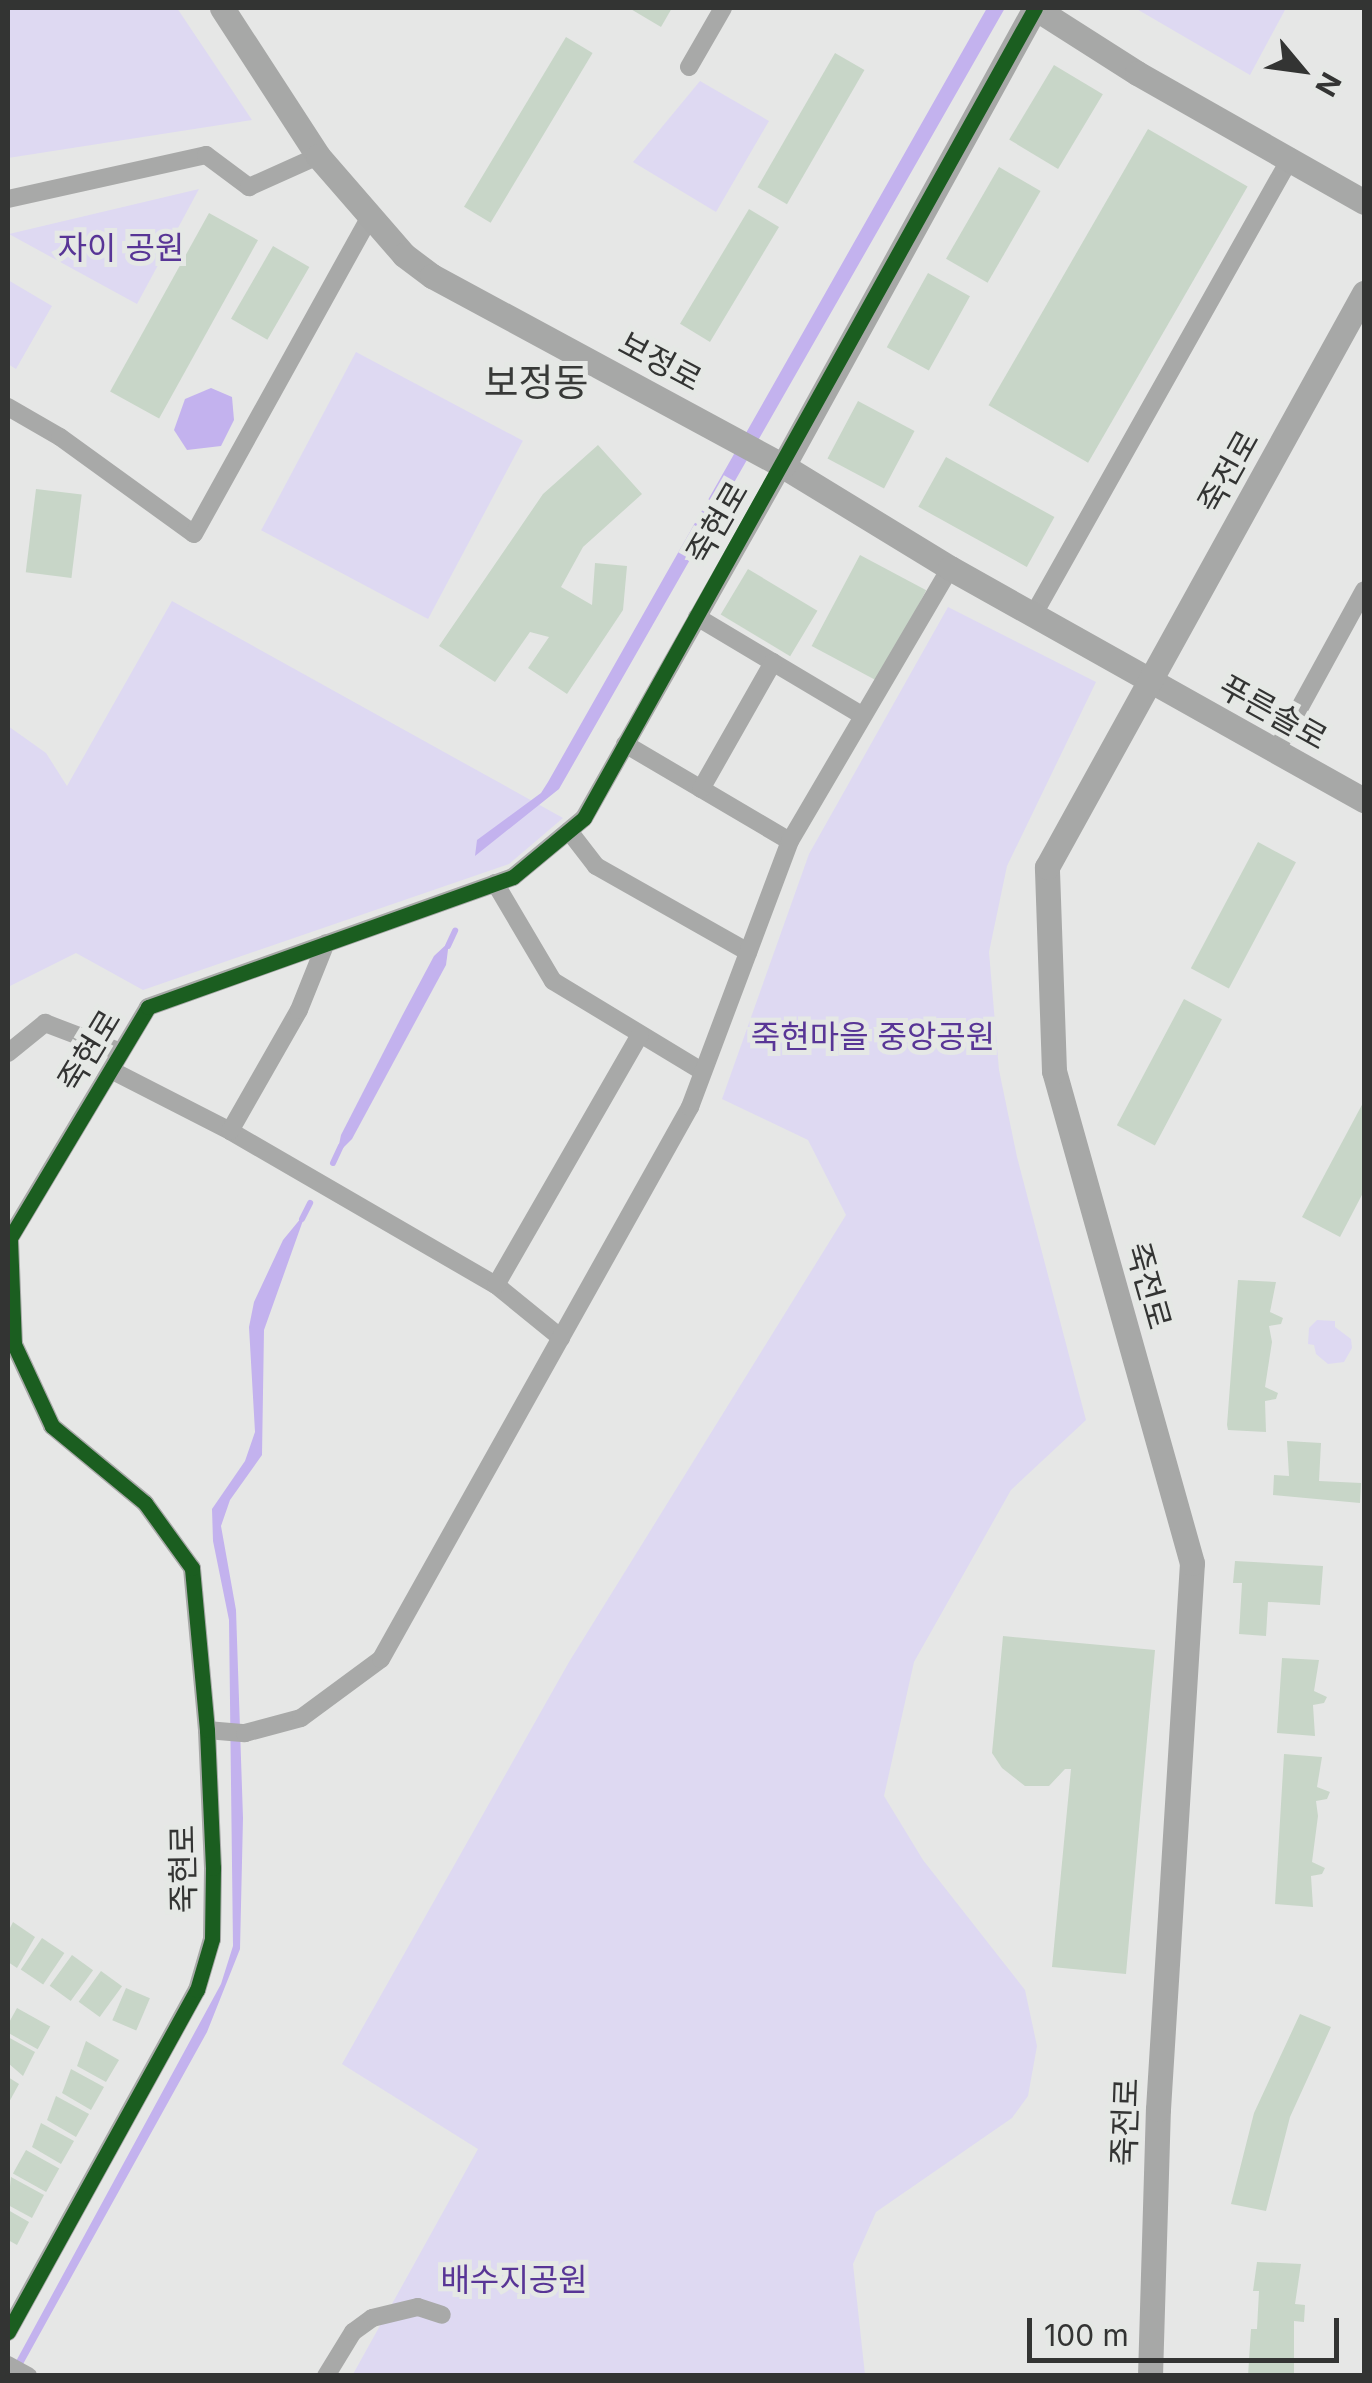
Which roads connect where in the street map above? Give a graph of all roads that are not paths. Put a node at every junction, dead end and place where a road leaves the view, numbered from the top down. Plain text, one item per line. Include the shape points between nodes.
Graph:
1 (222, 8) edge
2 (723, 8) edge
3 (1035, 8) edge
4 (689, 67) dead end
5 (318, 156) junction
6 (1291, 157) junction
7 (8, 198) edge
8 (1364, 202) edge
9 (370, 217) junction
10 (1364, 293) edge
11 (8, 407) edge
12 (772, 460) junction
13 (950, 568) junction
14 (1364, 590) edge
15 (1035, 612) junction
16 (697, 617) junction
17 (773, 662) junction
18 (1150, 682) junction
19 (863, 716) junction
20 (625, 744) junction
21 (1276, 750) junction
22 (701, 789) junction
23 (1364, 800) edge
24 (569, 831) junction
25 (790, 841) junction
26 (495, 883) junction
27 (326, 944) junction
28 (748, 952) junction
29 (640, 1034) junction
30 (121, 1052) junction
31 (8, 1053) edge
32 (111, 1070) junction
33 (703, 1072) junction
34 (230, 1130) junction
35 (9, 1237) edge
36 (496, 1285) junction
37 (561, 1338) junction
38 (207, 1730) junction
39 (442, 2315) dead end
40 (8, 2332) edge
41 (8, 2365) edge
42 (28, 2376) edge
43 (326, 2376) edge
44 (1150, 2376) edge

1 - 5 street, 보정로
2 - 4 street
3 - 6 street
3 - 12 street, 죽현로
5 - 7 street via 249,187 206,155
5 - 9 street, 보정로
6 - 8 street
6 - 15 street
9 - 11 street via 194,534
9 - 12 street, 보정로 via 432,276
10 - 18 street, 죽전로
12 - 13 street, 보정로
12 - 16 street, 죽현로
13 - 15 street, 보정로
13 - 19 street
14 - 21 street
15 - 18 street, 보정로
16 - 17 street
16 - 20 street, 죽현로
17 - 19 street
17 - 22 street
18 - 21 street, 푸른솔로
18 - 44 street, 죽전로 via 1047,866 1054,1072 1192,1563
19 - 25 street
20 - 22 street
20 - 24 street, 죽현로 via 584,818
21 - 23 street, 푸른솔로
22 - 25 street
24 - 26 street, 죽현로
24 - 28 street via 596,866
25 - 28 street
26 - 27 street, 죽현로
26 - 29 street via 553,982
27 - 30 street, 죽현로 via 148,1007
27 - 34 street via 300,1010
28 - 33 street
29 - 33 street
29 - 36 street
30 - 31 street via 45,1023
30 - 32 street, 죽현로
32 - 34 street
32 - 35 street, 죽현로
33 - 37 street via 690,1108
34 - 36 street
35 - 38 street, 죽현로 via 14,1344 52,1426 145,1503 192,1568
36 - 37 street
37 - 38 street via 382,1659 302,1718 236,1733
38 - 40 street, 죽현로 via 212,1939 197,1990
39 - 43 street via 418,2307 372,2318 353,2332
41 - 42 street

